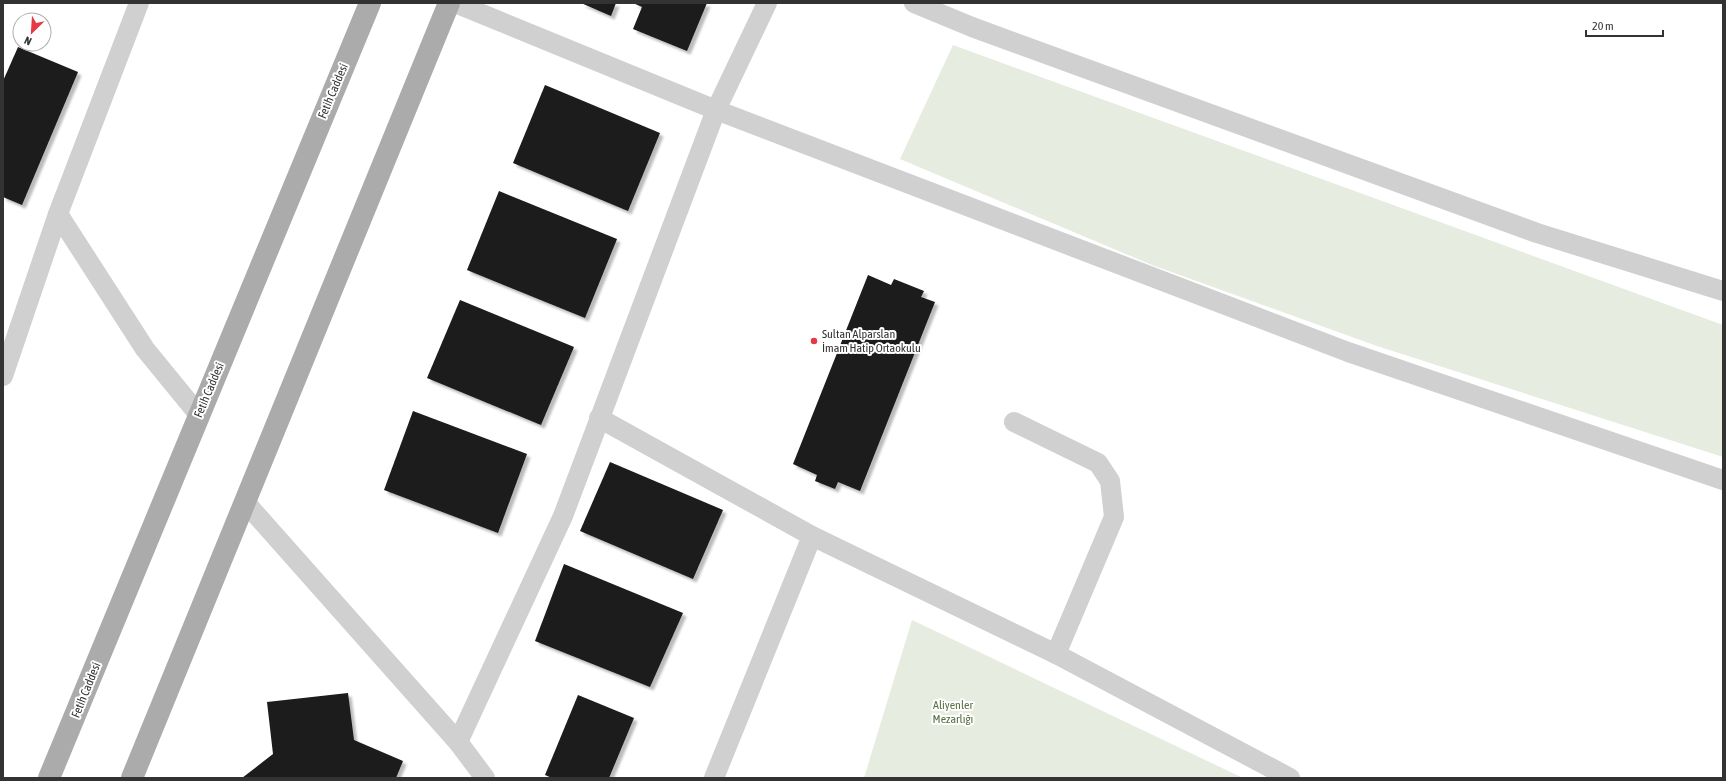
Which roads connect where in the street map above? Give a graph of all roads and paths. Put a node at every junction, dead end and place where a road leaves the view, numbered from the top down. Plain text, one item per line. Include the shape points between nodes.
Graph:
1 (139, 3) edge
2 (370, 3) edge
3 (449, 3) edge
4 (454, 3) edge
5 (767, 3) edge
6 (914, 3) edge
7 (716, 110) junction
8 (58, 214) junction
9 (1723, 292) edge
10 (3, 376) edge
11 (199, 415) junction
12 (599, 418) junction
13 (1014, 422) dead end
14 (1723, 480) edge
15 (245, 502) junction
16 (812, 536) junction
17 (1056, 654) junction
18 (458, 742) junction
19 (49, 778) edge
20 (132, 778) edge
21 (485, 778) edge
22 (714, 778) edge
23 (1290, 778) edge

1 - 8 street
2 - 11 main road, Fetih Caddesi
3 - 15 main road
4 - 7 street
5 - 7 street
6 - 9 street via 972,28 1537,233
7 - 12 street
7 - 14 street via 1348,352
8 - 10 street
8 - 11 street via 144,349
11 - 19 main road, Fetih Caddesi
12 - 16 street
12 - 18 street via 563,516
13 - 17 street via 1098,463 1110,481 1114,517
15 - 18 street
15 - 20 main road
16 - 17 street
16 - 22 street
17 - 23 street
18 - 21 street

